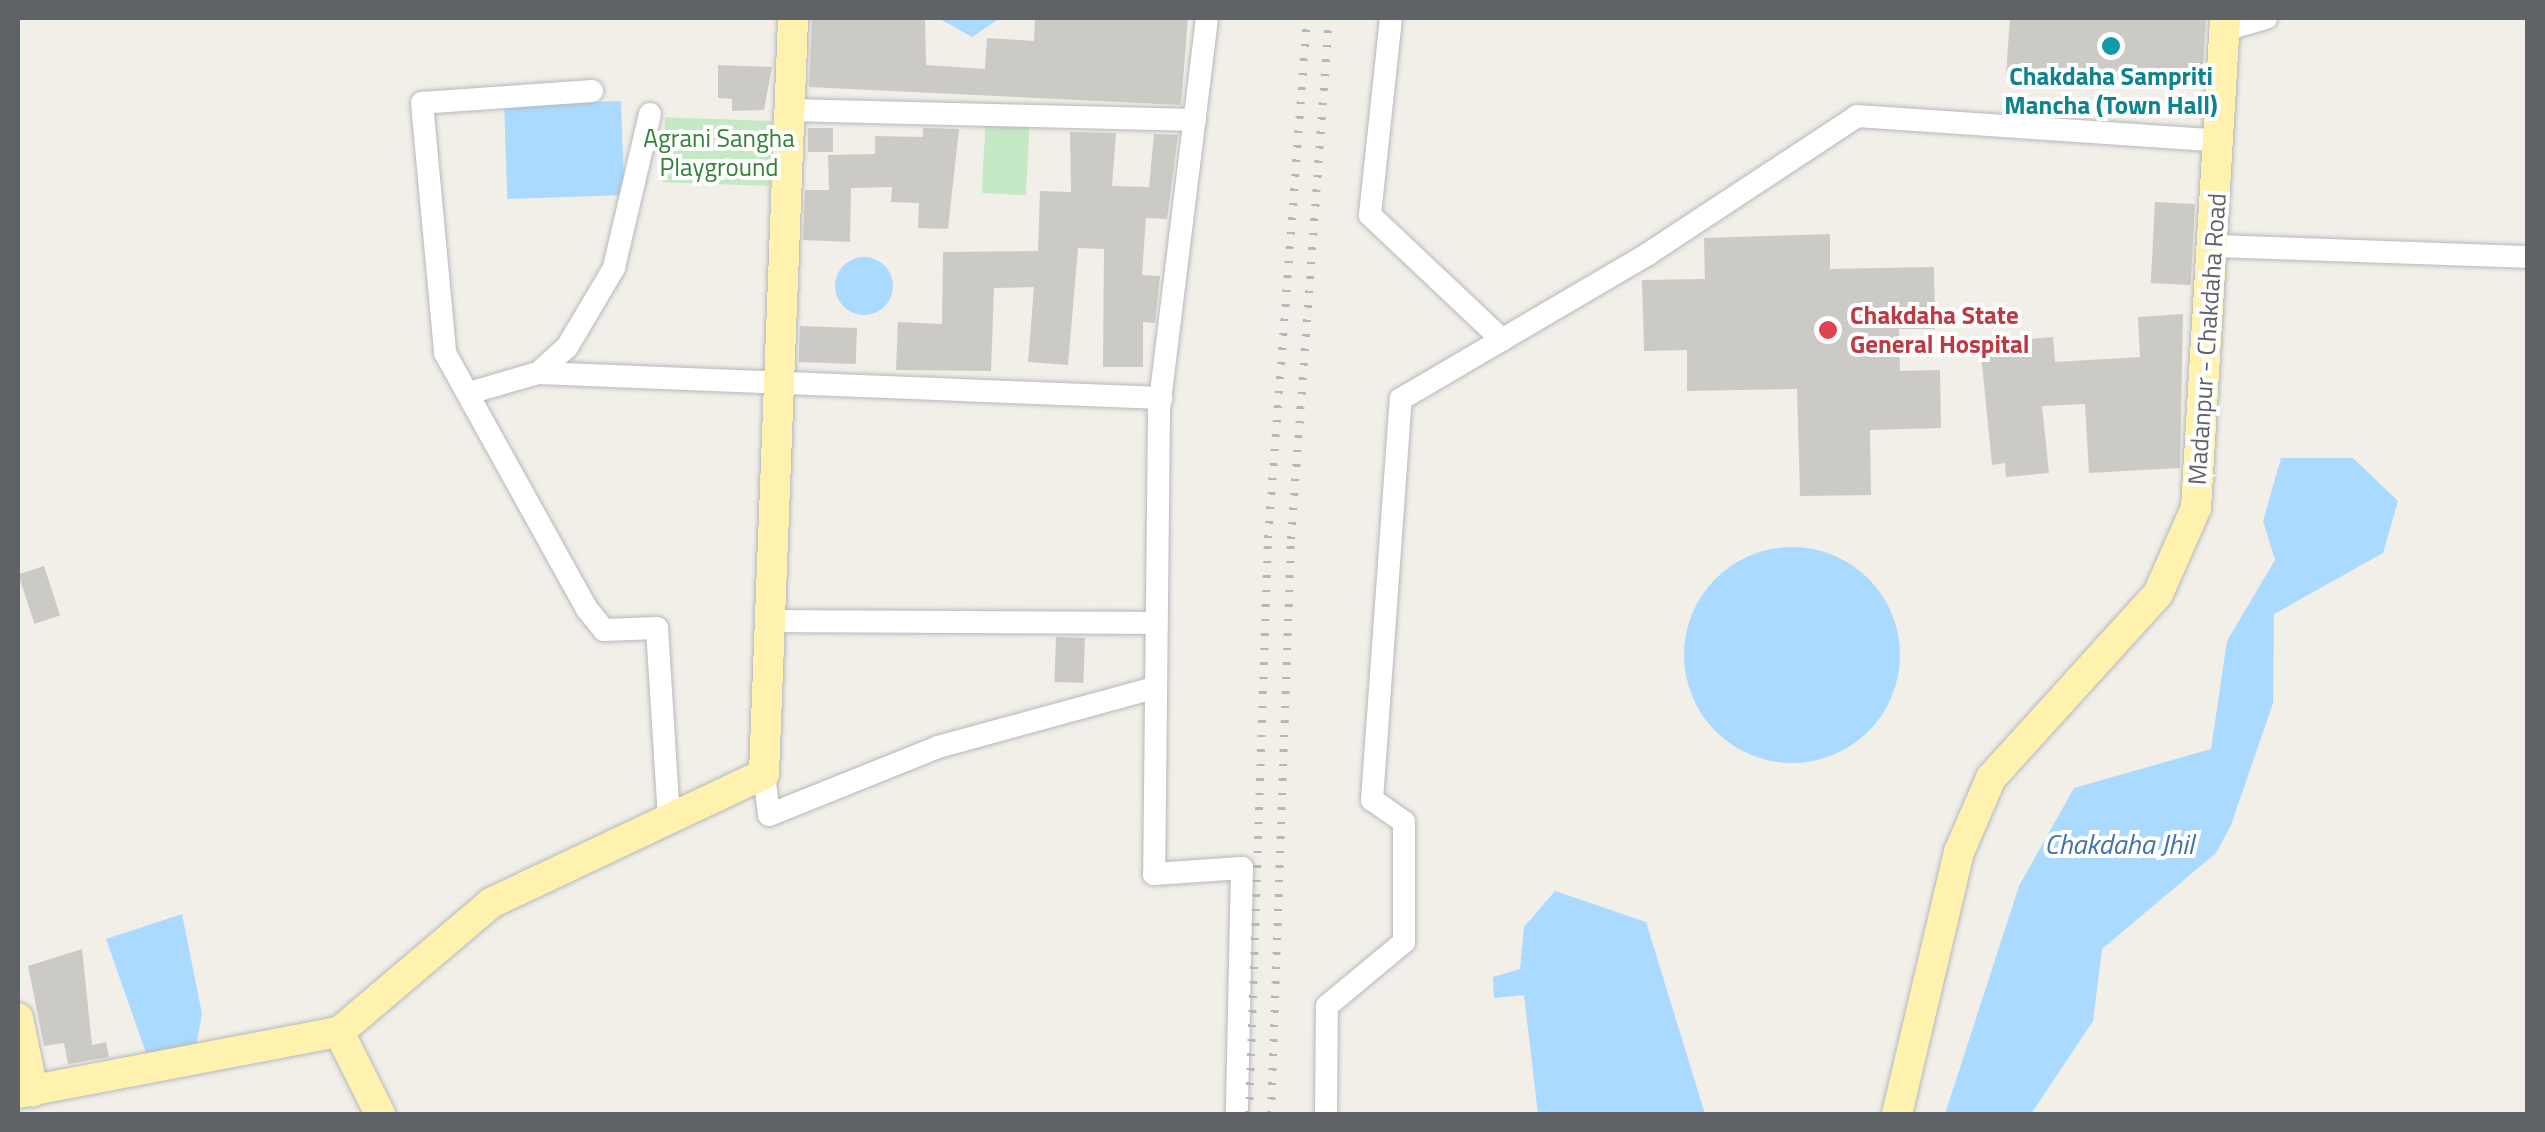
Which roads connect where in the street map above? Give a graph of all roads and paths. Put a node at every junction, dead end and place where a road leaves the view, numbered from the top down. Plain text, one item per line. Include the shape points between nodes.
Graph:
1 (793, 18) edge
2 (1207, 18) edge
3 (1391, 18) edge
4 (2266, 18) edge
5 (2225, 24) edge
6 (592, 91) dead end
7 (790, 110) junction
8 (650, 114) dead end
9 (1194, 120) junction
10 (2220, 141) junction
11 (2214, 246) junction
12 (2528, 257) edge
13 (1502, 340) junction
14 (538, 372) junction
15 (780, 378) junction
16 (469, 393) junction
17 (1161, 398) junction
18 (770, 621) junction
19 (1156, 623) junction
20 (1154, 688) junction
21 (764, 774) junction
22 (670, 818) junction
23 (18, 1018) edge
24 (339, 1032) junction
25 (25, 1092) edge
26 (380, 1114) edge
27 (1238, 1114) edge
28 (1326, 1114) edge
29 (1898, 1114) edge

1 - 7 main road
2 - 9 street
3 - 13 street via 1370,216
4 - 5 street
5 - 10 main road, Madanpur - Chakdaha Road
6 - 16 street via 422,103 445,353
7 - 9 street
7 - 15 main road
8 - 14 street via 614,268 567,347
9 - 17 street
10 - 11 main road, Madanpur - Chakdaha Road
10 - 13 street via 1857,116
11 - 12 street
11 - 29 main road, Madanpur - Chakdaha Road via 2196,508 2158,594 1991,778 1959,852
13 - 28 street via 1401,399 1372,800 1404,822 1404,942 1327,1006
14 - 15 street
14 - 16 street
15 - 17 street
15 - 18 main road
16 - 22 street via 587,609 604,630 657,628
17 - 19 street
18 - 19 street
18 - 21 main road
19 - 20 street
20 - 21 street via 938,747 770,815
20 - 27 street via 1154,874 1242,868
21 - 22 main road
22 - 24 main road via 490,903
23 - 25 main road
24 - 25 main road
24 - 26 main road

